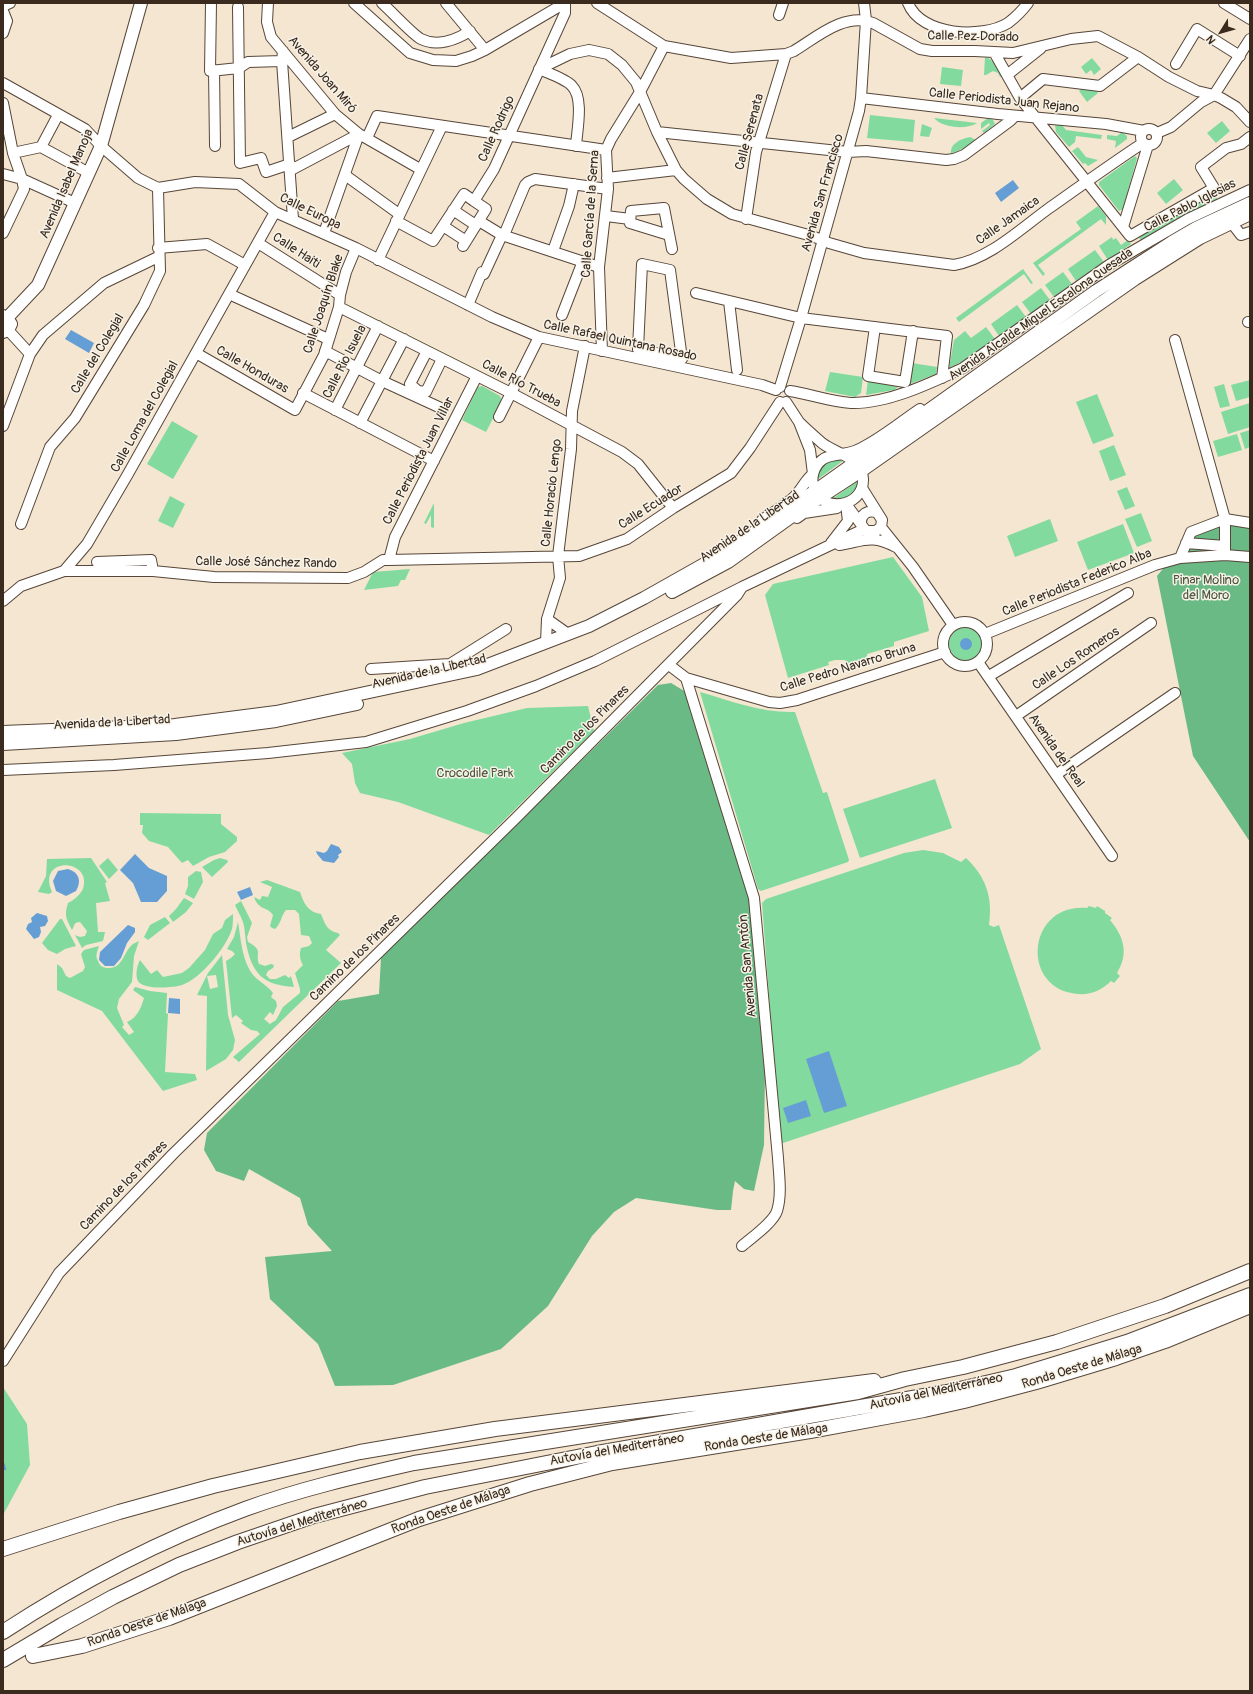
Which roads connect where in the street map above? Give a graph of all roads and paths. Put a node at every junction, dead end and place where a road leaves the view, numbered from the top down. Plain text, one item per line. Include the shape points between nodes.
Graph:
1 (10, 3) edge
2 (141, 3) edge
3 (211, 3) edge
4 (268, 3) edge
5 (354, 3) edge
6 (382, 3) edge
7 (446, 3) edge
8 (565, 3) edge
9 (597, 3) edge
10 (783, 3) edge
11 (864, 3) edge
12 (908, 3) edge
13 (1028, 3) edge
14 (1224, 3) edge
15 (3, 6) edge
16 (238, 7) dead end
17 (3, 12) edge
18 (779, 16) dead end
19 (1250, 19) edge
20 (866, 20) junction
21 (470, 31) junction
22 (3, 33) edge
23 (1250, 39) edge
24 (664, 46) junction
25 (1042, 47) junction
26 (485, 50) junction
27 (994, 52) junction
28 (786, 54) junction
29 (283, 56) junction
30 (1240, 56) junction
31 (1138, 57) junction
32 (1176, 64) dead end
33 (238, 68) junction
34 (214, 70) junction
35 (539, 70) junction
36 (1008, 75) junction
37 (3, 83) edge
38 (640, 92) junction
39 (1214, 94) junction
40 (861, 98) junction
41 (1020, 98) junction
42 (3, 103) edge
43 (335, 114) junction
44 (58, 115) junction
45 (1014, 116) junction
46 (1035, 117) junction
47 (1250, 122) edge
48 (442, 126) junction
49 (1144, 131) junction
50 (657, 132) junction
51 (1157, 132) junction
52 (363, 136) junction
53 (508, 136) junction
54 (288, 137) junction
55 (1250, 138) edge
56 (758, 143) junction
57 (1146, 144) junction
58 (101, 146) junction
59 (215, 146) dead end
60 (576, 146) junction
61 (41, 148) junction
62 (606, 150) junction
63 (848, 152) junction
64 (13, 153) junction
65 (290, 167) junction
66 (420, 169) junction
67 (676, 170) junction
68 (89, 173) junction
69 (3, 174) edge
70 (345, 175) junction
71 (607, 178) junction
72 (22, 179) junction
73 (1087, 181) junction
74 (574, 184) junction
75 (158, 188) junction
76 (608, 189) junction
77 (1250, 190) edge
78 (474, 201) junction
79 (75, 203) junction
80 (1250, 203) edge
81 (453, 210) junction
82 (275, 212) junction
83 (1250, 214) edge
84 (606, 216) junction
85 (397, 217) junction
86 (293, 219) junction
87 (630, 219) junction
88 (746, 219) junction
89 (476, 222) junction
90 (1231, 222) junction
91 (443, 226) junction
92 (1123, 227) junction
93 (1250, 232) edge
94 (3, 233) edge
95 (324, 233) junction
96 (503, 235) junction
97 (669, 235) junction
98 (823, 241) junction
99 (258, 243) junction
100 (356, 248) junction
101 (672, 249) dead end
102 (553, 251) junction
103 (158, 252) junction
104 (378, 260) junction
105 (583, 261) junction
106 (245, 265) junction
107 (599, 266) junction
108 (696, 293) dead end
109 (229, 294) junction
110 (340, 295) junction
111 (729, 301) junction
112 (468, 305) junction
113 (339, 307) junction
114 (562, 315) dead end
115 (5, 317) edge
116 (801, 318) junction
117 (378, 326) junction
118 (875, 327) junction
119 (5, 331) edge
120 (913, 331) junction
121 (539, 337) junction
122 (328, 339) junction
123 (404, 339) junction
124 (1175, 340) dead end
125 (585, 346) junction
126 (638, 349) joint
127 (325, 351) junction
128 (428, 351) junction
129 (602, 351) junction
130 (196, 353) junction
131 (30, 354) junction
132 (442, 359) junction
133 (356, 367) junction
134 (737, 370) dead end
135 (477, 376) junction
136 (942, 378) junction
137 (382, 381) junction
138 (778, 389) junction
139 (790, 392) junction
140 (303, 393) junction
141 (511, 393) junction
142 (949, 395) junction
143 (783, 402) junction
144 (443, 409) dead end
145 (295, 410) joint
146 (335, 410) junction
147 (499, 417) dead end
148 (799, 422) junction
149 (360, 423) junction
150 (3, 426) edge
151 (571, 426) junction
152 (842, 454) junction
153 (880, 456) junction
154 (434, 461) junction
155 (858, 466) junction
156 (809, 477) junction
157 (862, 486) junction
158 (817, 494) junction
159 (846, 504) junction
160 (673, 508) junction
161 (876, 512) junction
162 (1225, 519) junction
163 (1250, 523) edge
164 (21, 524) dead end
165 (862, 526) junction
166 (881, 527) junction
167 (774, 529) junction
168 (1186, 543) junction
169 (829, 546) junction
170 (898, 549) junction
171 (1225, 551) junction
172 (722, 554) junction
173 (558, 556) junction
174 (1250, 557) edge
175 (1180, 558) junction
176 (389, 560) junction
177 (97, 562) dead end
178 (376, 564) joint
179 (64, 571) junction
180 (153, 571) junction
181 (742, 587) junction
182 (1128, 593) dead end
183 (3, 601) edge
184 (547, 619) junction
185 (1151, 623) dead end
186 (953, 625) junction
187 (506, 629) dead end
188 (568, 634) junction
189 (985, 634) junction
190 (546, 643) junction
191 (945, 652) junction
192 (978, 662) junction
193 (669, 665) junction
194 (371, 669) dead end
195 (989, 676) junction
196 (686, 678) junction
197 (1175, 693) dead end
198 (1016, 716) junction
199 (3, 732) edge
200 (3, 744) edge
201 (3, 770) edge
202 (1057, 774) junction
203 (1112, 856) dead end
204 (742, 1246) dead end
205 (1250, 1271) edge
206 (1250, 1295) edge
207 (1250, 1306) edge
208 (3, 1361) edge
209 (905, 1379) junction
210 (3, 1549) edge
211 (3, 1632) edge
212 (33, 1656) dead end
213 (3, 1660) edge

1 - 15 street
2 - 58 main road, Avenida Isabel Manoja
3 - 34 street via 210,71
4 - 29 street, Avenida Joan Miró via 267,22 271,37
5 - 26 street via 410,53 433,60 456,61
6 - 21 street via 420,39 433,42 450,41
7 - 21 street
8 - 26 street
8 - 35 street, Calle Rodrigo via 565,13
9 - 24 street
10 - 18 street
11 - 20 street, Avenida San Francisco
12 - 13 street via 917,16 928,24 948,31 995,29 1018,15
14 - 19 street
16 - 33 street
17 - 22 street via 7,21
20 - 27 street, Calle Pez Dorado via 920,49
20 - 28 street via 842,22
20 - 40 street, Avenida San Francisco
21 - 26 street
23 - 30 street
24 - 28 street via 731,58
24 - 38 street, Calle García de la Serna
25 - 27 street, Calle Pez Dorado via 1013,53
25 - 31 street, Calle Pez Dorado via 1071,39 1098,36
25 - 36 street, Calle Pez Dorado
27 - 36 street
28 - 56 street, Calle Serenata
29 - 33 street via 248,62
29 - 43 street, Avenida Joan Miró
29 - 54 street
30 - 32 street via 1197,29
30 - 39 street
31 - 39 street, Calle Pez Dorado via 1169,78 1197,91
31 - 41 street via 1100,86 1043,79
33 - 34 street
33 - 65 street via 240,164 261,158 266,172
34 - 59 street
35 - 38 street, Calle Jamaica via 570,54 589,50 608,54 636,82
35 - 53 street, Calle Rodrigo
35 - 60 street via 572,85 578,94
36 - 41 street
37 - 44 street
38 - 50 street, Calle Jamaica
38 - 62 street, Calle García de la Serna
39 - 47 street, Calle Pez Dorado via 1236,107
39 - 51 street via 1171,127
40 - 45 street, Calle Periodista Juan Rejano
40 - 63 street, Avenida San Francisco
41 - 46 street
42 - 64 street
43 - 52 street, Avenida Joan Miró
43 - 54 street
44 - 58 street via 85,129
44 - 61 street
45 - 46 street, Calle Periodista Juan Rejano
45 - 63 street via 964,155 954,159 866,151
46 - 49 street, Calle Periodista Juan Rejano via 1106,124
46 - 73 street
48 - 52 street via 377,116
48 - 53 street
48 - 66 street
49 - 51 street via 1150,129
49 - 57 street via 1141,137
50 - 56 street
50 - 67 street, Calle Jamaica
51 - 57 street via 1158,140 1154,144
52 - 65 street
52 - 66 street, Avenida Joan Miró
52 - 70 street
53 - 60 street
53 - 78 street, Calle Rodrigo via 494,169
54 - 65 street
55 - 92 street via 1241,144 1226,148 1201,167 1214,188 1130,236
56 - 63 street
56 - 88 street, Calle Serenata
57 - 73 street, Calle Jamaica
57 - 92 street
58 - 68 main road, Avenida Isabel Manoja
58 - 75 street via 138,178
60 - 62 street
61 - 64 street
61 - 68 street
62 - 71 street, Calle García de la Serna
63 - 98 street, Avenida San Francisco
64 - 72 street
65 - 86 street
66 - 85 street
67 - 71 street
67 - 88 street, Calle Jamaica via 707,199
68 - 79 main road, Avenida Isabel Manoja
69 - 72 street
70 - 85 street
70 - 95 street
71 - 76 street, Calle García de la Serna
72 - 79 street
72 - 94 street via 24,189
73 - 92 street
73 - 98 street, Calle Jamaica via 985,255 964,264 954,265 864,253
74 - 76 street
74 - 96 street via 535,179 528,182
74 - 102 street
75 - 82 street, Calle Europa via 195,182 239,184
75 - 103 street, Calle del Colegial
76 - 84 street, Calle García de la Serna
77 - 136 street, Calle Pablo Iglesias via 1188,219 1115,262 963,368
78 - 81 street via 464,194
78 - 89 street via 486,209
79 - 115 main road, Avenida Isabel Manoja via 38,285
80 - 142 main road, Avenida Alcalde Miguel Escalona Quesada via 1172,242 1096,291
81 - 89 street
81 - 91 street
82 - 86 street, Calle Europa
82 - 99 street, Calle Loma del Colegial
83 - 90 main road, Avenida Alcalde Miguel Escalona Quesada
84 - 87 street
84 - 107 street, Calle García de la Serna
85 - 91 street via 433,241
85 - 104 street
86 - 95 street, Calle Europa
87 - 97 street via 630,223
87 - 97 street via 631,211 664,208
88 - 98 street, Calle Jamaica
89 - 91 street via 463,242
89 - 96 street
90 - 93 street via 1241,235
90 - 153 main road, Avenida Alcalde Miguel Escalona Quesada via 1178,251 1135,279
95 - 100 street, Calle Europa
96 - 102 street
96 - 112 street
97 - 101 street
98 - 116 street, Avenida San Francisco
99 - 106 street, Calle Loma del Colegial
99 - 110 street, Calle Haiti
100 - 104 street, Calle Europa
100 - 110 street, Calle Joaquín Blake
102 - 105 street
103 - 106 street via 208,244
103 - 131 street via 104,283 43,335
103 - 164 street, Calle del Colegial via 158,279 75,418 50,447
104 - 112 street, Calle Rafael Quintana Rosado
105 - 107 street
105 - 114 street
106 - 109 street, Calle Loma del Colegial
107 - 129 street, Calle García de la Serna
108 - 111 street
109 - 122 street
109 - 130 street, Calle Loma del Colegial
110 - 113 street, Calle Joaquín Blake
111 - 116 street
111 - 134 street
112 - 121 street, Calle Rafael Quintana Rosado
113 - 117 street, Calle Río Trueba
113 - 122 street, Calle Joaquín Blake
115 - 119 main road via 11,324
116 - 118 street
116 - 138 street, Avenida San Francisco
117 - 123 street, Calle Río Trueba
117 - 133 street, Calle Rio Isuela
118 - 120 street
118 - 120 street via 868,376 905,382
119 - 131 street
120 - 136 street via 947,336
121 - 125 street, Calle Rafael Quintana Rosado
121 - 141 street
122 - 127 street, Calle Joaquín Blake
123 - 128 street, Calle Río Trueba
123 - 137 street
124 - 162 street
125 - 129 street, Calle Rafael Quintana Rosado
125 - 151 street, Calle Horacio Lengo
126 - 126 street via 642,264 670,270 682,359
127 - 133 street
127 - 140 street, Calle Joaquín Blake
128 - 132 street, Calle Río Trueba
128 - 132 street via 410,384 418,391 426,392
129 - 138 street, Calle Rafael Quintana Rosado
130 - 145 street, Calle Honduras
130 - 179 street, Calle Loma del Colegial via 87,544
131 - 150 street
132 - 135 street, Calle Río Trueba
133 - 137 street
133 - 146 street, Calle Rio Isuela
135 - 141 street, Calle Río Trueba
135 - 154 street, Calle Periodista Juan Villar
136 - 139 street via 887,398 868,402 850,403
137 - 144 street
137 - 149 street
138 - 139 street via 787,387
138 - 143 street via 775,396
139 - 143 street via 791,397
140 - 145 street, Calle Joaquín Blake
140 - 146 street
141 - 147 street
141 - 151 street, Calle Río Trueba
142 - 152 street via 924,407 864,447
142 - 155 main road, Avenida Alcalde Miguel Escalona Quesada
143 - 148 street
143 - 160 street, Calle Ecuador via 731,473
146 - 149 street
148 - 152 street via 822,443
148 - 156 street via 810,450
149 - 154 street
151 - 160 street, Calle Río Trueba via 622,452 638,464
151 - 173 street, Calle Horacio Lengo via 571,450
152 - 155 street
152 - 156 street via 821,461
153 - 155 main road, Avenida Alcalde Miguel Escalona Quesada
153 - 157 street
154 - 176 street, Calle Periodista Juan Villar via 396,537
155 - 157 street
155 - 158 main road, Avenida de la Libertad
156 - 158 street, Avenida de la Libertad
156 - 172 street via 793,498 727,545
157 - 159 street via 858,495
157 - 161 street
158 - 159 street, Avenida de la Libertad via 832,504
158 - 167 main road, Avenida de la Libertad
158 - 172 main road, Avenida de la Libertad
159 - 165 street
159 - 167 street via 804,513 782,528
159 - 169 street via 848,521
160 - 173 street, Calle Ecuador via 627,538 579,556
161 - 165 street via 865,513 861,519
161 - 166 street via 881,516
162 - 163 street
162 - 168 street via 1191,532
162 - 171 street
165 - 166 street via 873,532
165 - 169 street
166 - 170 street
167 - 200 main road, Avenida de la Libertad via 728,562 593,633 480,677 276,721 176,734
168 - 171 street
168 - 175 street
169 - 170 street via 874,539 887,542
169 - 181 street
170 - 186 street
171 - 174 street, Calle Periodista Federico Alba
171 - 175 street, Calle Periodista Federico Alba
172 - 188 main road, Avenida de la Libertad via 644,598
173 - 176 street, Calle Ecuador
173 - 184 street, Calle Horacio Lengo via 560,578
175 - 189 street, Calle Periodista Federico Alba via 1150,567
176 - 178 street, Calle Ecuador
177 - 180 street via 150,560
178 - 180 street, Calle José Sánchez Rando via 348,578 214,577
179 - 180 street, Calle José Sánchez Rando
179 - 183 street via 21,586
181 - 193 street, Camino de los Pinares
181 - 201 street via 595,661 536,686 467,711 366,742 114,765
182 - 195 street
184 - 188 street
184 - 190 street, Calle Horacio Lengo
185 - 198 street, Calle Los Romeros
186 - 189 street via 967,622 981,628
186 - 191 street via 944,637
187 - 194 street via 450,664
188 - 190 main road, Avenida de la Libertad
189 - 192 street via 986,649
190 - 199 main road, Avenida de la Libertad via 477,669 276,712 175,725
191 - 192 street via 959,665 966,666
191 - 196 street, Calle Pedro Navarro Bruna via 797,700 780,703 768,702
192 - 195 street, Avenida del Real
193 - 196 street, Calle Pedro Navarro Bruna
193 - 208 street, Camino de los Pinares via 173,1154 64,1267
195 - 198 street, Avenida del Real
196 - 204 street, Avenida San Antón via 755,906 780,1195 777,1213 763,1229
197 - 202 street
198 - 202 street, Avenida del Real
202 - 203 street, Avenida del Real
205 - 209 highway, Autovía del Mediterráneo via 1165,1306 1057,1342 964,1367
206 - 213 highway, Autovía del Mediterráneo via 1127,1342 1016,1376 947,1392 424,1487 314,1516 179,1565 113,1597
207 - 212 highway, Ronda Oeste de Málaga via 1116,1358 964,1401 810,1431 612,1463 530,1484 419,1519 169,1618 82,1646
209 - 210 highway via 858,1382 495,1429 360,1452 213,1486 119,1512
209 - 211 highway, Autovía del Mediterráneo via 858,1392 414,1464 300,1491 245,1509 191,1531 85,1583

